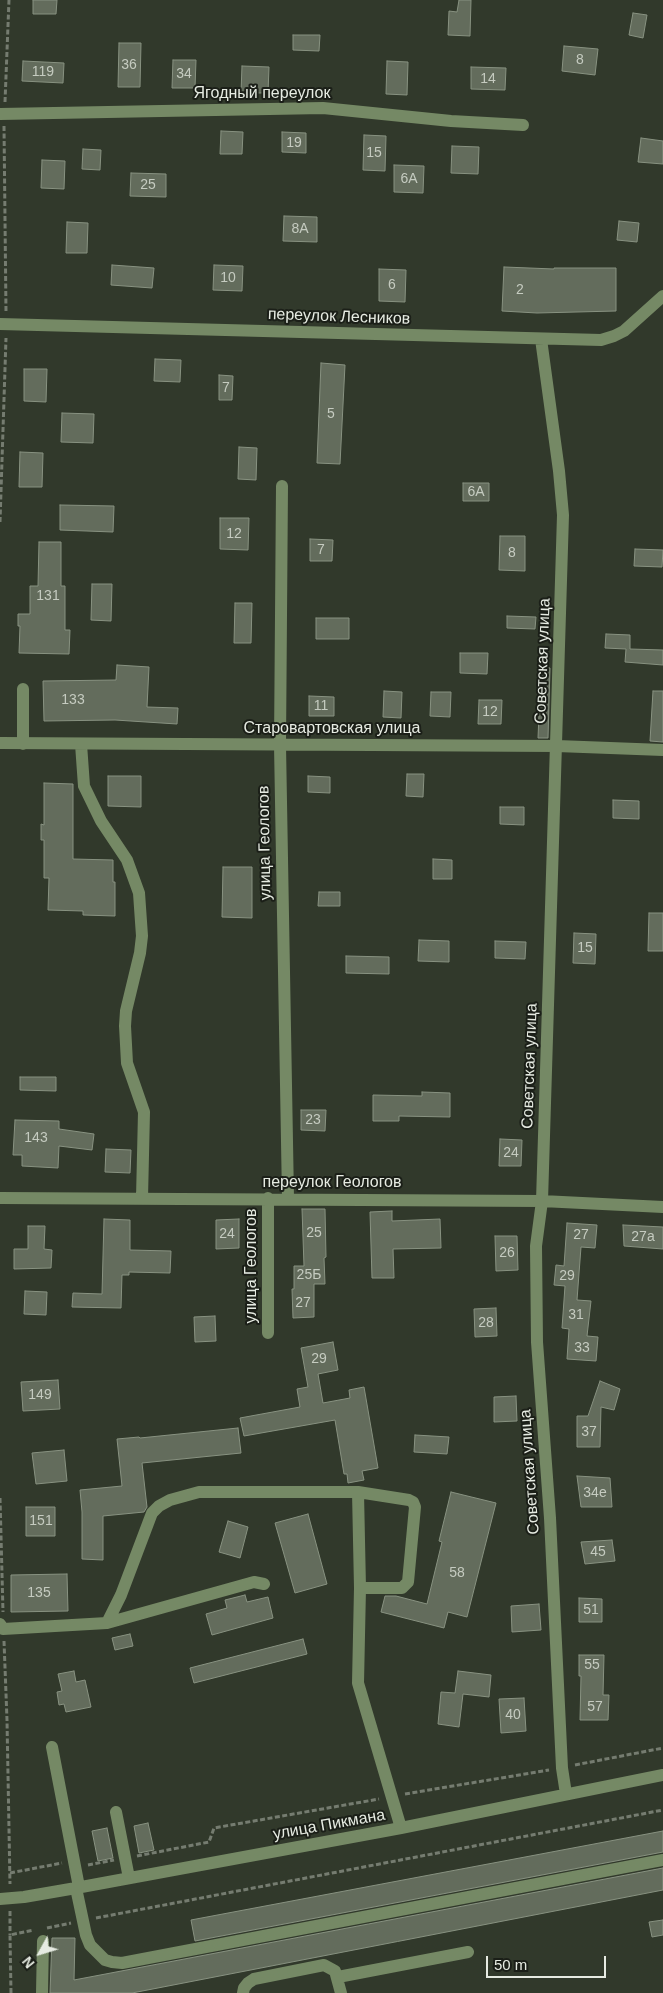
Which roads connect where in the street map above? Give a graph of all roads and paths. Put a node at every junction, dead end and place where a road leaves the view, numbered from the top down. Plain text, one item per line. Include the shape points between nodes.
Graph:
1 (9, 0) edge
2 (2, 114) edge
3 (524, 125) dead end
4 (663, 296) edge
5 (3, 324) edge
6 (541, 339) junction
7 (282, 486) dead end
8 (0, 522) edge
9 (24, 689) dead end
10 (0, 743) edge
11 (23, 744) junction
12 (81, 744) junction
13 (280, 746) junction
14 (557, 746) junction
15 (663, 750) edge
16 (0, 1198) edge
17 (142, 1198) junction
18 (268, 1198) junction
19 (288, 1198) junction
20 (542, 1200) junction
21 (663, 1207) edge
22 (268, 1333) dead end
23 (358, 1492) junction
24 (0, 1498) edge
25 (264, 1584) dead end
26 (360, 1588) junction
27 (107, 1623) junction
28 (2, 1627) edge
29 (52, 1747) dead end
30 (663, 1748) edge
31 (562, 1768) junction
32 (663, 1775) edge
33 (566, 1794) junction
34 (391, 1797) junction
35 (663, 1810) edge
36 (116, 1812) dead end
37 (401, 1828) junction
38 (125, 1858) junction
39 (663, 1860) edge
40 (75, 1864) junction
41 (10, 1872) junction
42 (129, 1878) junction
43 (78, 1888) junction
44 (5, 1899) edge
45 (83, 1921) junction
46 (10, 1935) junction
47 (42, 1941) dead end
48 (468, 1952) dead end
49 (338, 1977) junction
50 (11, 1993) edge
51 (42, 1993) edge
52 (244, 1993) edge
53 (341, 1993) edge

1 - 2 path
2 - 3 street, Ягодный переулок via 323,108
2 - 5 path
4 - 6 street, переулок Лесников via 614,336 601,340
5 - 6 street, переулок Лесников
5 - 8 path
6 - 14 street, Советская улица via 563,515
7 - 13 street, улица Геологов
9 - 11 street
10 - 11 street, Старовартовская улица
11 - 12 street, Старовартовская улица
12 - 13 street, Старовартовская улица
12 - 17 street via 86,792 127,860 138,893 142,936 125,1026 127,1063 144,1112
13 - 14 street, Старовартовская улица
13 - 19 street, улица Геологов
14 - 15 street, Старовартовская улица
14 - 20 street, Советская улица
16 - 17 street, переулок Геологов
17 - 18 street, переулок Геологов
18 - 19 street, переулок Геологов
18 - 22 street, улица Геологов
19 - 20 street, переулок Геологов
20 - 21 street, переулок Геологов
20 - 31 street, Советская улица via 536,1246 537,1342 550,1518
23 - 26 street
23 - 26 street via 409,1500 415,1507 406,1586
23 - 27 street via 199,1492 170,1500 152,1513
24 - 28 path
25 - 27 street via 254,1582
26 - 34 street via 358,1683
27 - 28 street
28 - 41 path
29 - 40 street
30 - 31 path
31 - 33 street, Советская улица
31 - 34 path
32 - 33 street, улица Пикмана
33 - 37 street, улица Пикмана
34 - 37 street
34 - 38 path via 214,1828 210,1842
35 - 45 path
36 - 38 street
37 - 42 street, улица Пикмана
38 - 40 path
38 - 42 street
39 - 45 street via 122,1963 112,1962 97,1953 90,1945
40 - 41 path via 66,1862
40 - 43 street
41 - 44 path
42 - 43 street, улица Пикмана
43 - 44 street, улица Пикмана
43 - 45 street
44 - 46 path
45 - 46 path
46 - 50 path
47 - 51 street
48 - 49 street
49 - 52 street via 324,1964 254,1979 248,1982
49 - 53 street

